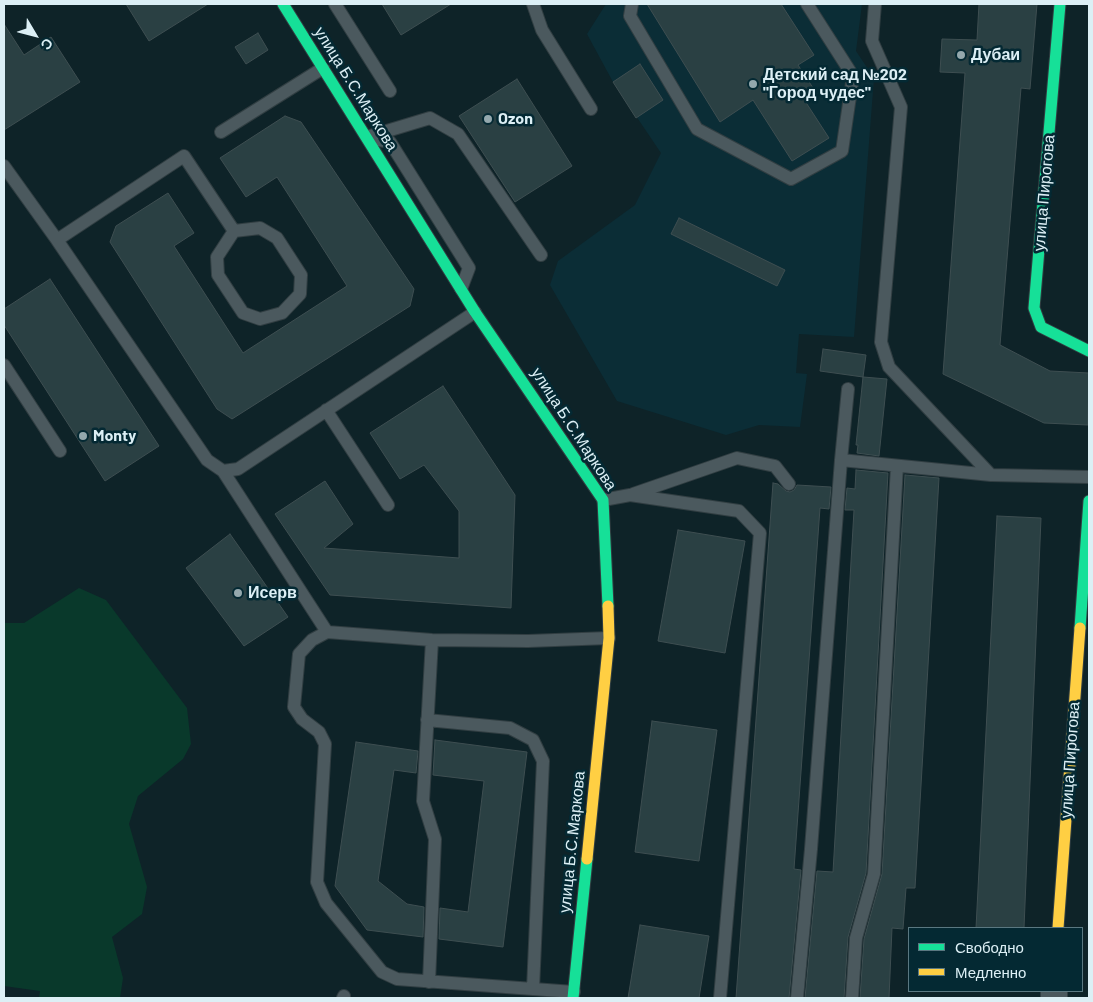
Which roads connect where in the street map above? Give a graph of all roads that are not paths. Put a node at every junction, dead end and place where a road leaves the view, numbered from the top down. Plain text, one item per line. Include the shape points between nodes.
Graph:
1 (283, 4) edge
2 (335, 4) edge
3 (533, 4) edge
4 (632, 4) edge
5 (807, 4) edge
6 (875, 4) edge
7 (1060, 4) edge
8 (323, 68) junction
9 (390, 91) dead end
10 (591, 109) dead end
11 (221, 132) dead end
12 (367, 137) junction
13 (4, 166) edge
14 (234, 232) junction
15 (57, 240) junction
16 (541, 255) dead end
17 (461, 289) junction
18 (475, 312) junction
19 (1089, 351) edge
20 (4, 365) edge
21 (848, 389) dead end
22 (326, 410) junction
23 (60, 451) dead end
24 (841, 460) junction
25 (897, 466) junction
26 (223, 471) junction
27 (991, 475) junction
28 (1089, 477) edge
29 (789, 484) dead end
30 (630, 495) junction
31 (604, 500) junction
32 (1089, 501) edge
33 (388, 505) dead end
34 (327, 632) junction
35 (609, 638) junction
36 (432, 640) junction
37 (427, 720) junction
38 (1058, 927) edge
39 (429, 982) junction
40 (533, 989) junction
41 (573, 995) edge
42 (720, 998) edge
43 (797, 998) edge
44 (852, 998) edge

1 - 8 street, улица Б.С.Маркова
2 - 9 lane
3 - 10 lane via 542,30
4 - 5 lane via 630,16 697,129 791,179 842,151 853,76
6 - 27 lane via 872,41 901,107 881,342 889,367
7 - 19 street, улица Пирогова via 1034,308 1041,327
8 - 11 lane
8 - 12 street, улица Б.С.Маркова
12 - 16 lane via 430,118 458,134
12 - 17 street, улица Б.С.Маркова
12 - 17 lane via 390,142 469,268
13 - 15 lane
14 - 14 lane via 217,257 218,275 244,313 260,319 282,313 300,294 301,275 278,238 260,228
14 - 15 lane via 184,156
15 - 26 lane via 207,460
17 - 18 street, улица Б.С.Маркова
18 - 22 lane
18 - 31 street, улица Б.С.Маркова
20 - 23 lane
21 - 24 lane
22 - 26 lane via 238,469
22 - 33 lane
24 - 25 lane
24 - 43 lane
25 - 27 lane
25 - 44 lane via 874,874 856,938
26 - 34 lane
27 - 28 lane
29 - 30 lane via 775,466 737,458
30 - 31 lane
30 - 42 lane via 739,511 760,533
31 - 35 street, улица Б.С.Маркова
32 - 38 street, улица Пирогова
34 - 36 lane
34 - 39 lane via 312,640 299,654 294,707 302,719 319,732 325,744 318,882 326,903 382,972 397,979
35 - 36 lane
35 - 41 street, улица Б.С.Маркова
36 - 37 lane
37 - 39 lane via 423,801 435,839
37 - 40 lane via 510,728 532,740 544,761
39 - 40 lane
40 - 41 lane

